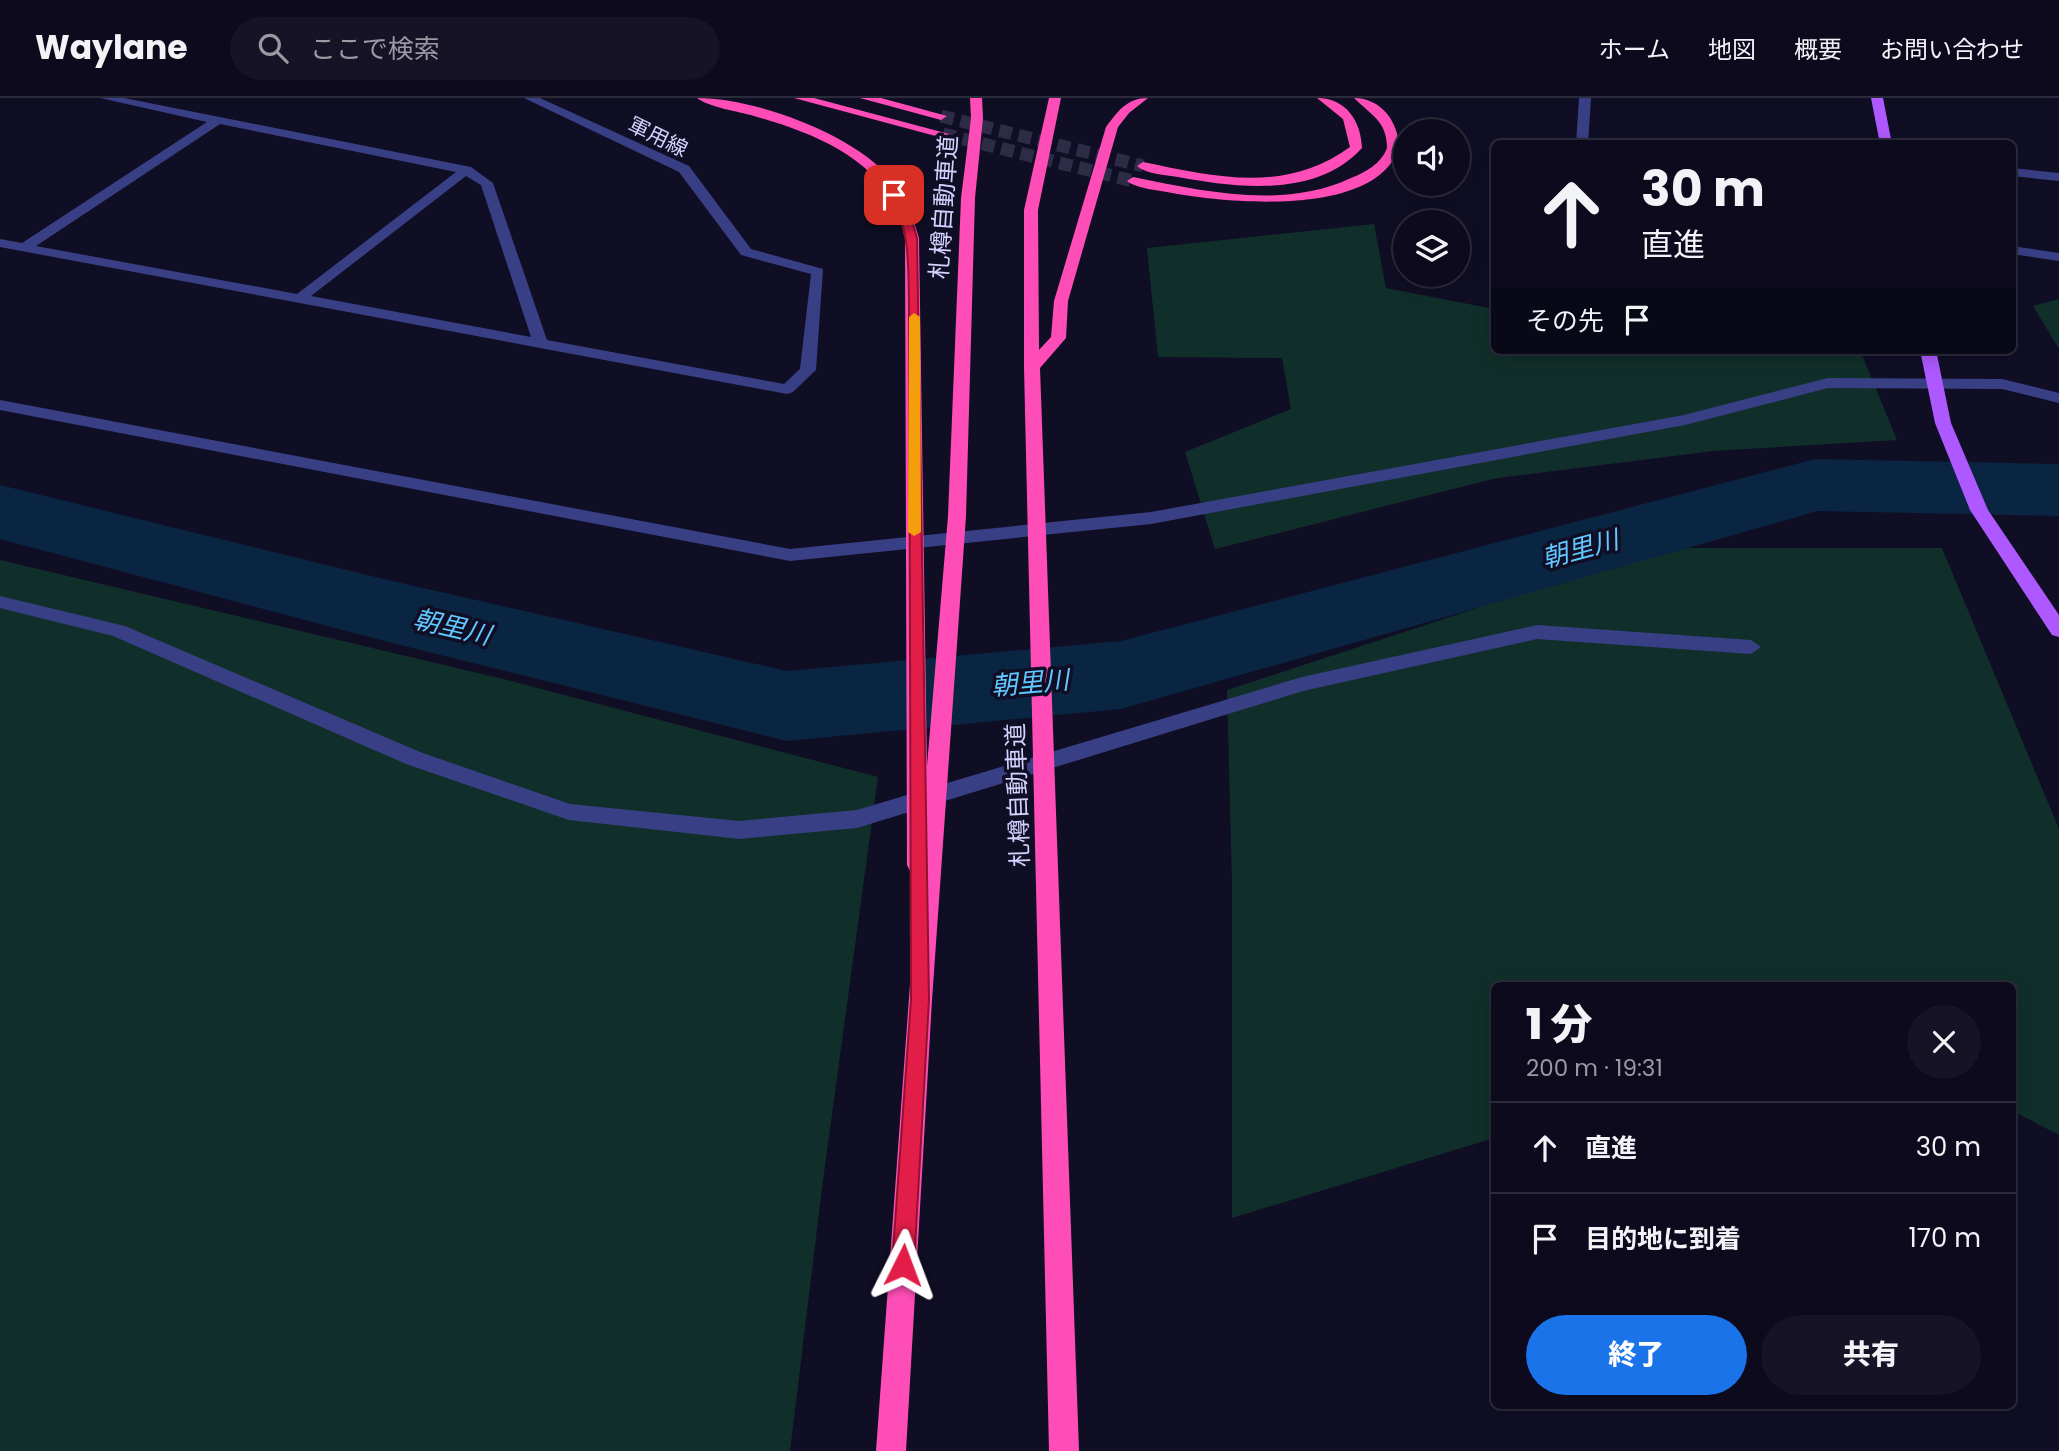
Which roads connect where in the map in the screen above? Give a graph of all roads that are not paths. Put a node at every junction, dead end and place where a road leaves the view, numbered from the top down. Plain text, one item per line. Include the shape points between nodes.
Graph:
1 (106, 98) edge
2 (530, 98) edge
3 (703, 98) edge
4 (800, 98) edge
5 (866, 98) edge
6 (976, 98) edge
7 (1055, 98) edge
8 (1142, 98) edge
9 (1323, 98) edge
10 (1360, 98) edge
11 (1585, 98) edge
12 (1877, 98) edge
13 (941, 116) tunnel mouth
14 (217, 121) junction
15 (943, 134) tunnel mouth
16 (1582, 140) edge
17 (1885, 140) edge
18 (1143, 166) tunnel mouth
19 (466, 170) junction
20 (2016, 172) edge
21 (2059, 177) edge
22 (1133, 181) tunnel mouth
23 (0, 243) edge
24 (25, 247) junction
25 (2016, 251) edge
26 (2059, 257) edge
27 (300, 298) junction
28 (540, 342) junction
29 (1929, 354) edge
30 (1032, 366) junction
31 (2059, 398) edge
32 (0, 405) edge
33 (0, 602) edge
34 (2059, 630) edge
35 (1751, 647) dead end
36 (920, 1000) junction
37 (891, 1451) edge
38 (1064, 1451) edge

1 - 14 street
2 - 28 street, 軍用線 via 684,169 746,252 818,272 808,370 787,389
3 - 36 highway via 814,132 844,148 886,181 903,208 912,238
4 - 15 highway
5 - 13 highway
6 - 36 highway, 札樽自動車道 via 957,516
7 - 30 highway, 札樽自動車道 via 1031,210
8 - 30 highway via 1112,127 1061,301 1058,338
9 - 18 highway via 1346,113 1356,130 1356,148 1340,163 1282,180 1243,182
10 - 22 highway via 1376,108 1392,129 1393,151 1380,169 1355,183 1281,198 1237,199
11 - 16 street
12 - 17 main road
14 - 19 street
14 - 24 street
19 - 27 street
19 - 28 street via 487,183
20 - 21 street
23 - 24 street
24 - 27 street
25 - 26 street
27 - 28 street
29 - 34 main road via 1943,423 1979,510
30 - 38 highway, 札樽自動車道
31 - 32 street via 2002,384 1828,383 1685,420 1151,518 790,555
33 - 35 street via 118,631 414,758 569,812 739,830 858,819 1302,684 1537,632
36 - 37 highway, 札樽自動車道

